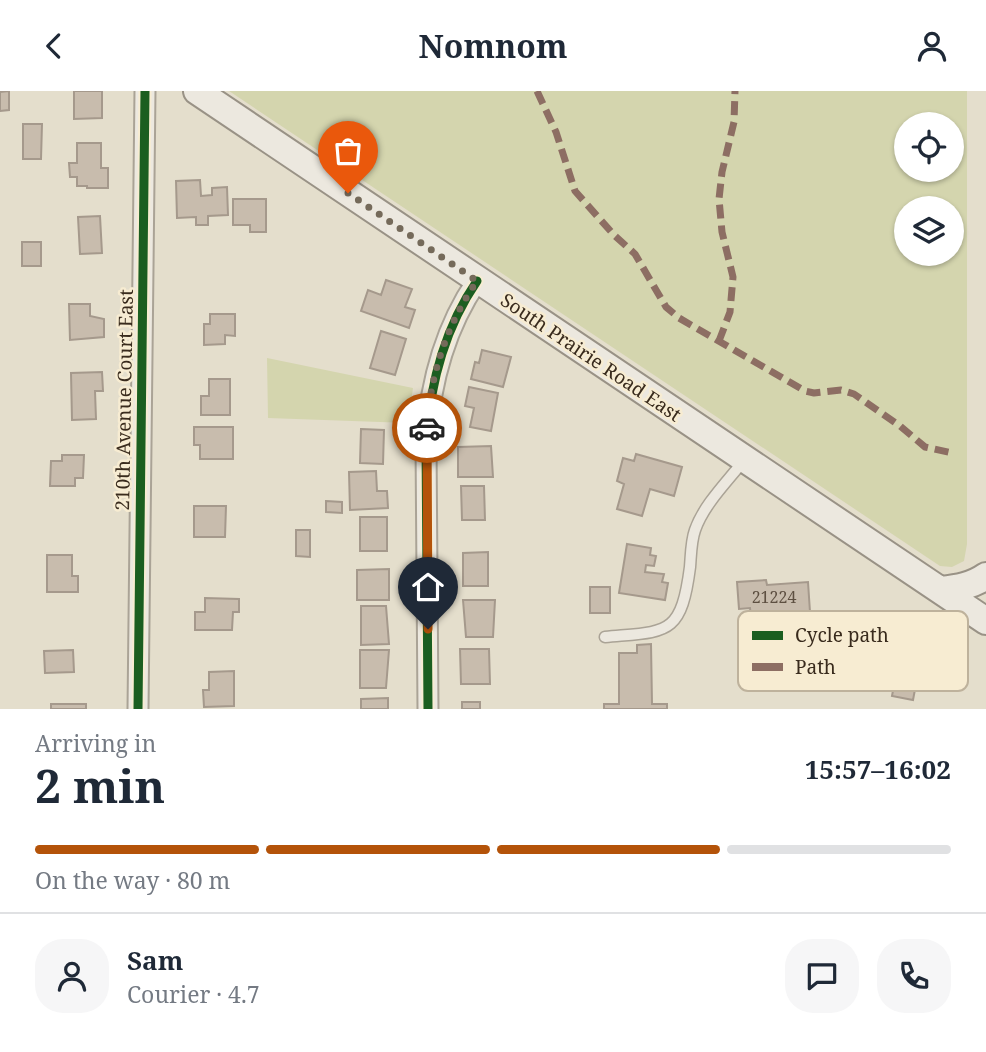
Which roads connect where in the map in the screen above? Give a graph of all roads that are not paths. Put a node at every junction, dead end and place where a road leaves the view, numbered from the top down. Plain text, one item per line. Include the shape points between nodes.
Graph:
1 (145, 91) edge
2 (197, 91) edge
3 (477, 281) junction
4 (745, 460) junction
5 (986, 576) edge
6 (940, 590) junction
7 (986, 621) edge
8 (605, 637) dead end
9 (138, 709) edge
10 (428, 709) edge

1 - 9 street, 210th Avenue Court East
2 - 3 main road, South Prairie Road East
3 - 4 main road, South Prairie Road East
3 - 10 street via 441,354 428,415
4 - 6 main road, South Prairie Road East
4 - 8 lane via 694,532 682,608 672,624 654,632
5 - 6 main road via 963,587
6 - 7 main road, South Prairie Road East

